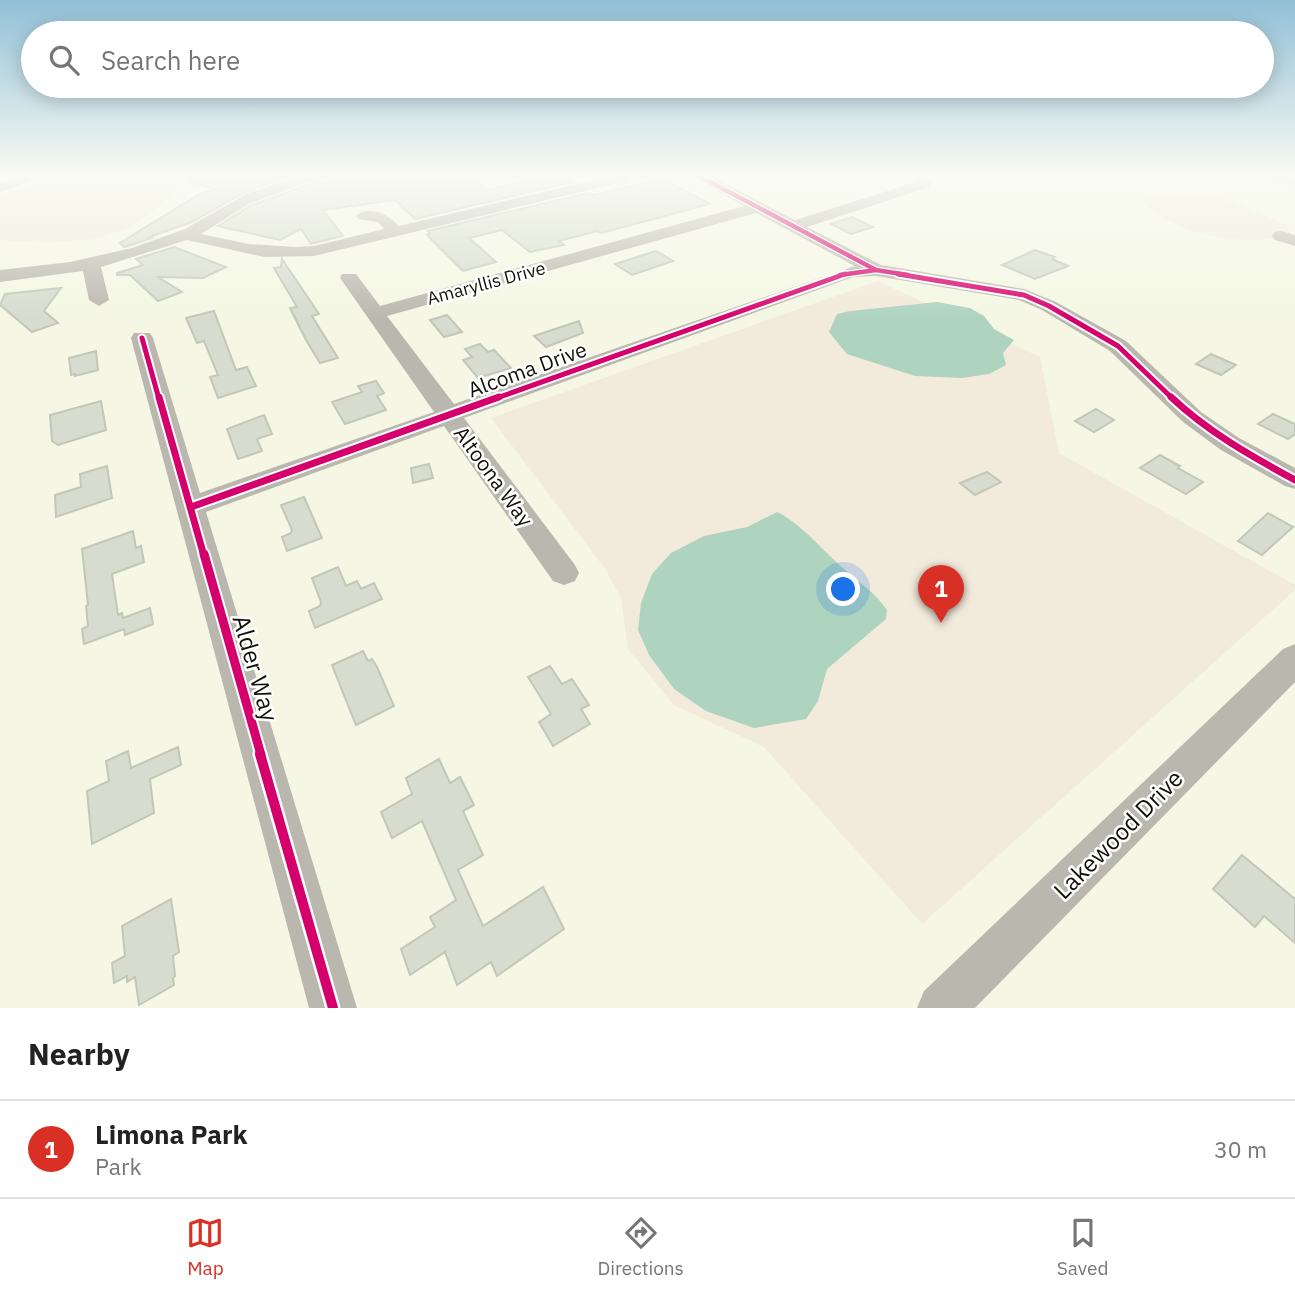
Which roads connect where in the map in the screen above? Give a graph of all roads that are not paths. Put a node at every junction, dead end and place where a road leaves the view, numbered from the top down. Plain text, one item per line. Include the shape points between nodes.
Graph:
1 (204, 224) edge
2 (389, 224) edge
3 (427, 224) edge
4 (700, 224) edge
5 (789, 224) edge
6 (799, 224) edge
7 (793, 226) junction
8 (396, 232) junction
9 (186, 235) junction
10 (92, 265) junction
11 (876, 270) junction
12 (0, 276) edge
13 (349, 278) dead end
14 (99, 300) dead end
15 (376, 313) junction
16 (142, 338) dead end
17 (449, 415) junction
18 (1295, 480) edge
19 (191, 507) junction
20 (564, 573) dead end
21 (1295, 659) edge
22 (333, 1008) edge
23 (941, 1008) edge

1 - 9 street
2 - 8 street
3 - 8 street
4 - 15 street, Amaryllis Drive
5 - 7 street
6 - 7 street
7 - 11 street
8 - 9 street via 280,254
9 - 10 street
10 - 12 street
10 - 14 street
11 - 17 street, Alcoma Drive via 850,272
11 - 18 street via 1024,295 1049,306 1118,346 1201,424
13 - 15 street, Altoona Way
15 - 17 street, Altoona Way
16 - 19 street, Alder Way
17 - 19 street, Alcoma Drive
17 - 20 street, Altoona Way
19 - 22 street, Alder Way
21 - 23 street, Lakewood Drive

